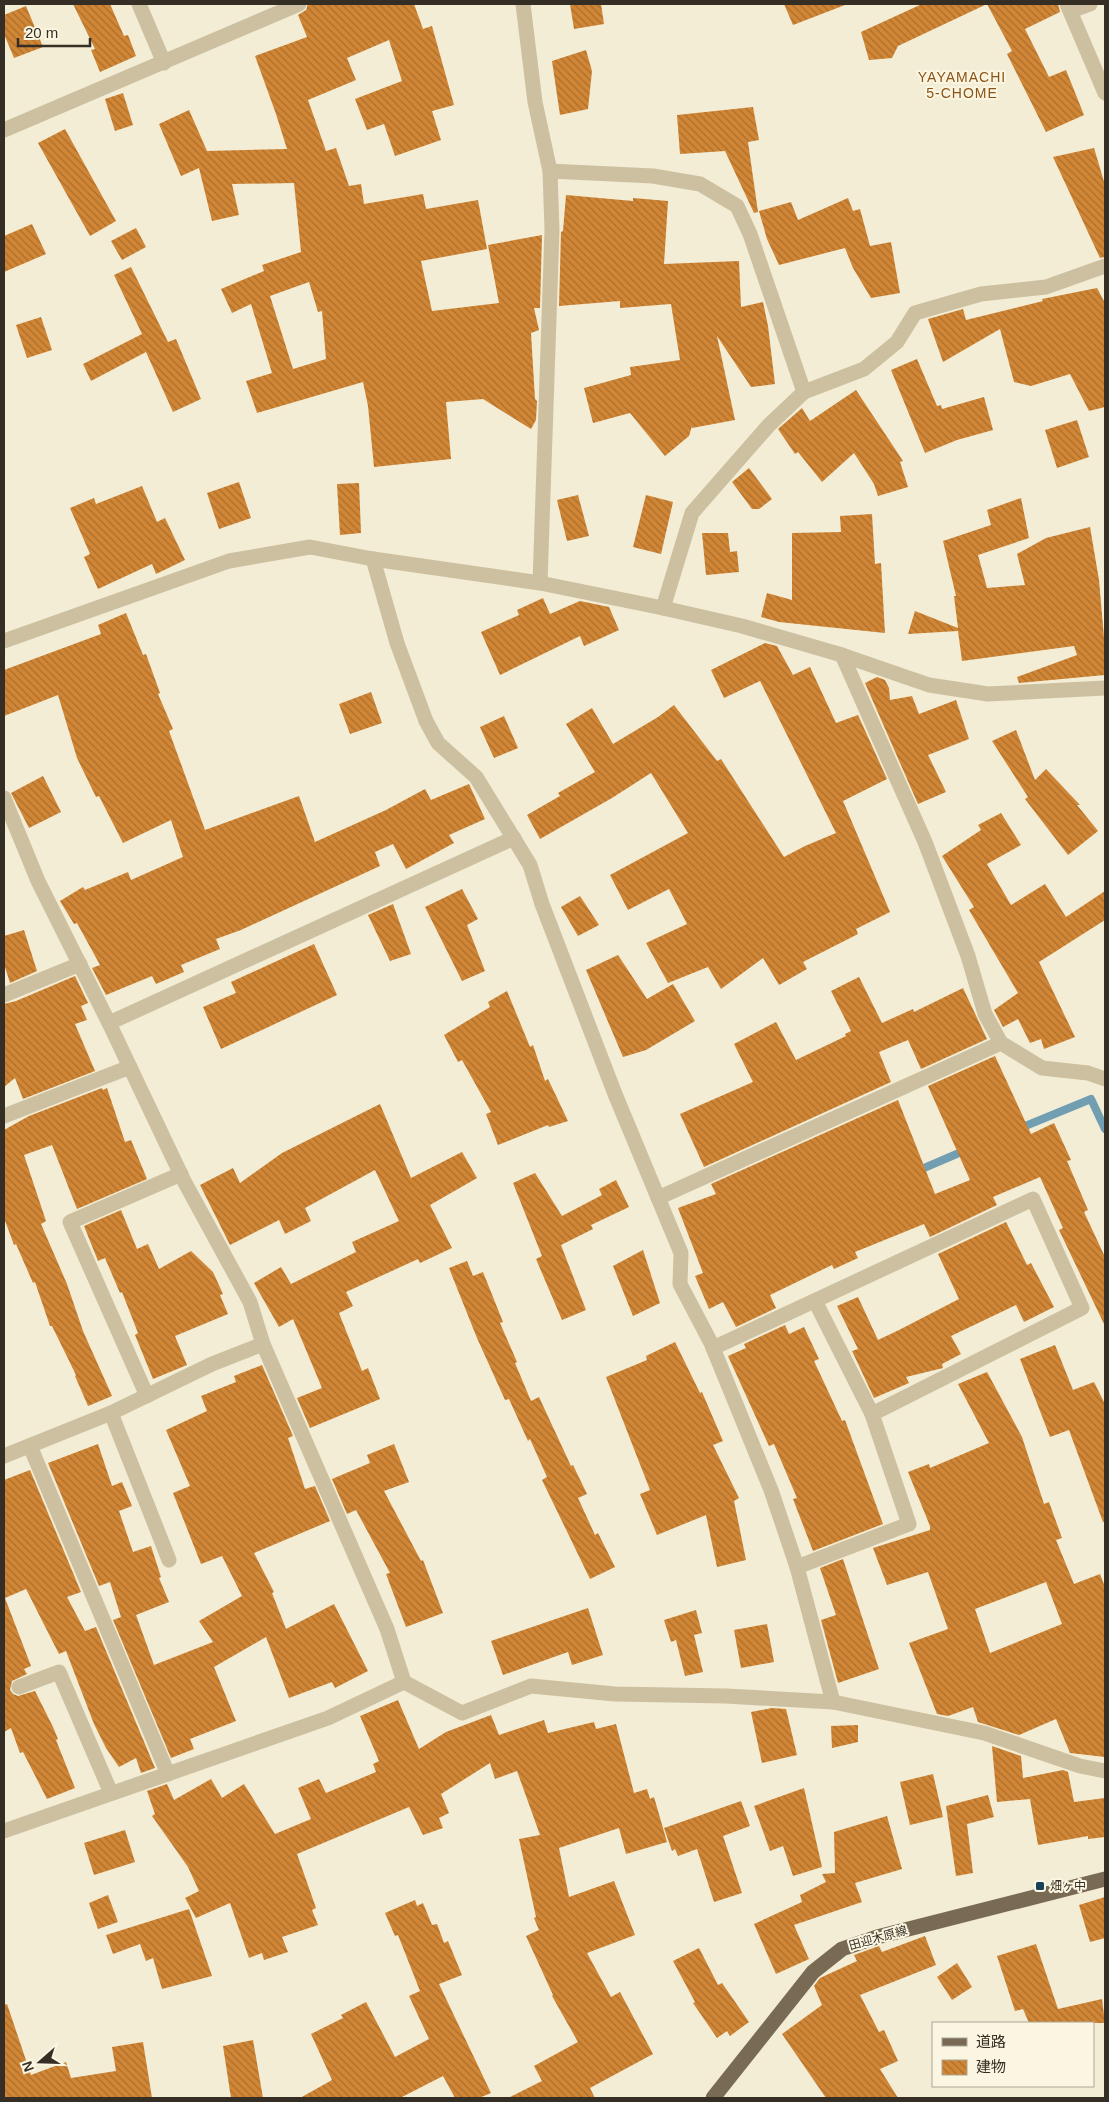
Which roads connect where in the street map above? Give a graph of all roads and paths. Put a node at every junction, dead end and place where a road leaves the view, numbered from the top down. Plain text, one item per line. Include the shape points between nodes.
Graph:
1 (139, 4) edge
2 (299, 4) edge
3 (523, 4) edge
4 (1090, 4) edge
5 (1069, 7) edge
6 (164, 63) junction
7 (1105, 93) edge
8 (4, 130) edge
9 (550, 171) junction
10 (1105, 266) edge
11 (804, 392) junction
12 (373, 559) junction
13 (540, 583) junction
14 (663, 608) junction
15 (4, 641) edge
16 (842, 655) junction
17 (1105, 688) edge
18 (4, 798) edge
19 (7, 820) edge
20 (514, 838) junction
21 (80, 964) junction
22 (4, 995) edge
23 (109, 1023) junction
24 (1001, 1043) junction
25 (130, 1067) junction
26 (1105, 1079) edge
27 (4, 1116) edge
28 (181, 1174) junction
29 (658, 1198) junction
30 (815, 1301) junction
31 (262, 1344) junction
32 (713, 1348) junction
33 (147, 1396) junction
34 (112, 1413) junction
35 (872, 1414) junction
36 (30, 1446) junction
37 (4, 1456) edge
38 (169, 1560) dead end
39 (796, 1567) junction
40 (404, 1682) junction
41 (18, 1687) dead end
42 (833, 1702) junction
43 (1105, 1771) edge
44 (168, 1774) junction
45 (111, 1793) junction
46 (4, 1831) edge
47 (1105, 1879) edge
48 (713, 2098) edge

1 - 6 street
2 - 6 street
3 - 9 street via 536,102
4 - 5 street
5 - 7 street
6 - 8 street
9 - 11 street via 652,176 700,184 737,206 750,234
9 - 13 street via 552,239
10 - 11 street via 1046,287 981,294 915,312 897,342 864,368
11 - 14 street via 769,424 692,513
12 - 13 street
12 - 15 street via 310,548 229,562
12 - 20 street via 396,643 426,721 438,743 476,777
13 - 14 street
14 - 16 street via 742,626
16 - 17 street via 929,685 988,694
16 - 24 street via 925,842 968,956 985,1014
18 - 19 street
19 - 21 street
20 - 23 street
20 - 29 street via 530,865 615,1094
21 - 22 street
21 - 23 street
23 - 25 street
24 - 26 street via 1042,1068
24 - 29 street
25 - 27 street
25 - 28 street
28 - 31 street via 250,1302
28 - 33 street via 70,1222
29 - 32 street via 681,1253 680,1284
30 - 32 street
30 - 35 street
30 - 35 street via 1033,1199 1082,1308
31 - 33 street
31 - 40 street via 386,1630
32 - 39 street via 771,1490
33 - 34 street
34 - 36 street
34 - 38 street
35 - 39 street via 909,1524
36 - 37 street
36 - 44 street
39 - 42 street
40 - 42 street via 462,1713 532,1686 615,1694
40 - 44 street via 328,1718
41 - 45 street via 59,1672
42 - 43 street via 984,1733 1080,1766
44 - 45 street
45 - 46 street
47 - 48 main road, 田迎木原線 via 877,1937 842,1949 813,1972

